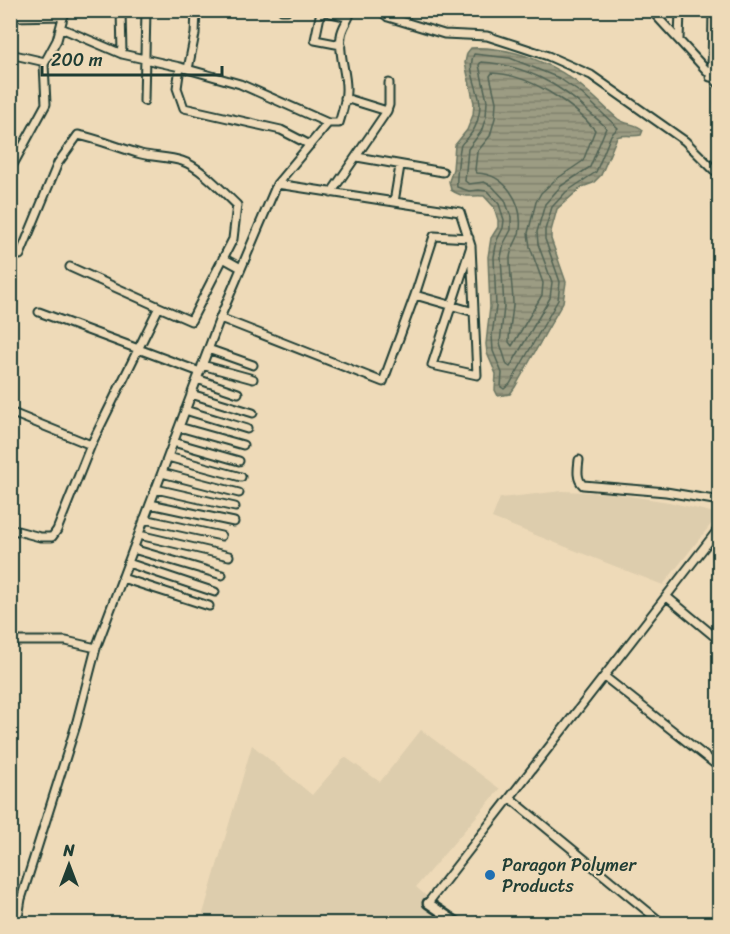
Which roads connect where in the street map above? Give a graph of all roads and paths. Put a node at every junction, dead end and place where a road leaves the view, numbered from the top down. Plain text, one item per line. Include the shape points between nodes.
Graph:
1 (120, 10) edge
2 (146, 10) edge
3 (196, 10) edge
4 (380, 10) edge
5 (651, 10) edge
6 (680, 10) edge
7 (713, 10) edge
8 (319, 11) edge
9 (30, 13) edge
10 (65, 13) edge
11 (349, 14) edge
12 (10, 17) edge
13 (61, 28) junction
14 (679, 40) junction
15 (341, 45) junction
16 (10, 54) edge
17 (122, 54) junction
18 (145, 61) junction
19 (45, 62) junction
20 (184, 68) junction
21 (710, 77) junction
22 (389, 83) dead end
23 (720, 85) edge
24 (345, 98) junction
25 (144, 101) dead end
26 (387, 111) junction
27 (328, 123) junction
28 (310, 145) junction
29 (357, 157) junction
30 (400, 166) junction
31 (10, 170) edge
32 (443, 172) dead end
33 (720, 176) edge
34 (277, 184) junction
35 (331, 193) junction
36 (394, 202) junction
37 (469, 238) junction
38 (471, 246) junction
39 (10, 251) edge
40 (223, 258) junction
41 (70, 267) dead end
42 (241, 268) junction
43 (415, 295) junction
44 (451, 306) junction
45 (159, 307) junction
46 (39, 312) dead end
47 (474, 312) junction
48 (220, 318) junction
49 (138, 348) junction
50 (208, 349) junction
51 (253, 365) dead end
52 (200, 372) junction
53 (253, 379) dead end
54 (238, 393) dead end
55 (191, 394) junction
56 (185, 410) junction
57 (10, 412) edge
58 (254, 413) dead end
59 (179, 427) junction
60 (247, 429) dead end
61 (173, 442) junction
62 (90, 445) junction
63 (243, 445) dead end
64 (168, 457) junction
65 (579, 460) dead end
66 (238, 461) dead end
67 (162, 473) junction
68 (241, 477) dead end
69 (156, 489) junction
70 (239, 493) dead end
71 (720, 501) edge
72 (150, 504) junction
73 (235, 507) dead end
74 (144, 519) junction
75 (234, 522) dead end
76 (720, 527) edge
77 (10, 529) edge
78 (138, 535) junction
79 (221, 536) dead end
80 (133, 549) junction
81 (228, 556) dead end
82 (128, 563) junction
83 (222, 575) dead end
84 (122, 578) junction
85 (215, 591) dead end
86 (666, 597) junction
87 (209, 606) dead end
88 (10, 641) edge
89 (720, 641) edge
90 (96, 648) junction
91 (605, 677) junction
92 (720, 768) edge
93 (510, 798) junction
94 (428, 903) joint
95 (17, 924) edge
96 (459, 924) edge
97 (663, 924) edge

1 - 17 street
2 - 18 street
3 - 20 street via 195,34
4 - 33 street via 388,17 444,34 486,36 591,75 685,141
5 - 14 street
6 - 14 street
7 - 21 street
8 - 11 street
8 - 15 street via 315,40
9 - 10 street
9 - 12 street
10 - 13 street
11 - 15 street via 340,36
13 - 17 street
13 - 19 street
14 - 21 street
15 - 24 street
16 - 19 street
17 - 18 street
18 - 20 street
18 - 25 street
19 - 31 street via 46,104
20 - 27 street via 240,84
20 - 28 street via 177,88 184,108 281,130
21 - 23 street
22 - 26 street
24 - 26 street
24 - 27 street via 339,123
26 - 29 street
27 - 28 street
28 - 34 street
29 - 30 street
29 - 35 street
30 - 32 street
30 - 36 street
34 - 35 street
34 - 42 street
35 - 36 street
36 - 37 street via 460,212
37 - 38 street
37 - 43 street via 434,236
38 - 44 street
38 - 47 street
39 - 40 street via 20,255 58,163 78,135 150,156 183,161 204,175 237,206 233,239
40 - 42 street
40 - 45 street via 191,321
41 - 45 street
42 - 48 street
43 - 44 street
43 - 48 street via 383,382
44 - 47 street
44 - 47 street via 432,365 477,375
45 - 49 street
46 - 49 street
48 - 50 street
49 - 52 street
49 - 62 street
50 - 51 street
50 - 52 street
52 - 53 street
52 - 54 street
52 - 55 street
55 - 56 street
55 - 58 street
56 - 59 street
56 - 60 street
57 - 62 street
59 - 61 street
59 - 63 street
61 - 64 street
61 - 66 street
62 - 77 street via 52,537
64 - 67 street
64 - 68 street
65 - 71 street via 578,477 583,485
67 - 69 street
67 - 70 street
69 - 72 street
69 - 73 street
72 - 74 street
72 - 75 street
74 - 78 street
74 - 79 street
76 - 86 street
78 - 80 street
78 - 81 street
80 - 82 street
80 - 83 street
82 - 84 street
82 - 85 street
84 - 87 street
84 - 90 street
86 - 89 street
86 - 91 street
88 - 90 street via 66,641
90 - 95 street via 21,899
91 - 92 street
91 - 93 street
93 - 94 street
93 - 97 street
94 - 96 street

